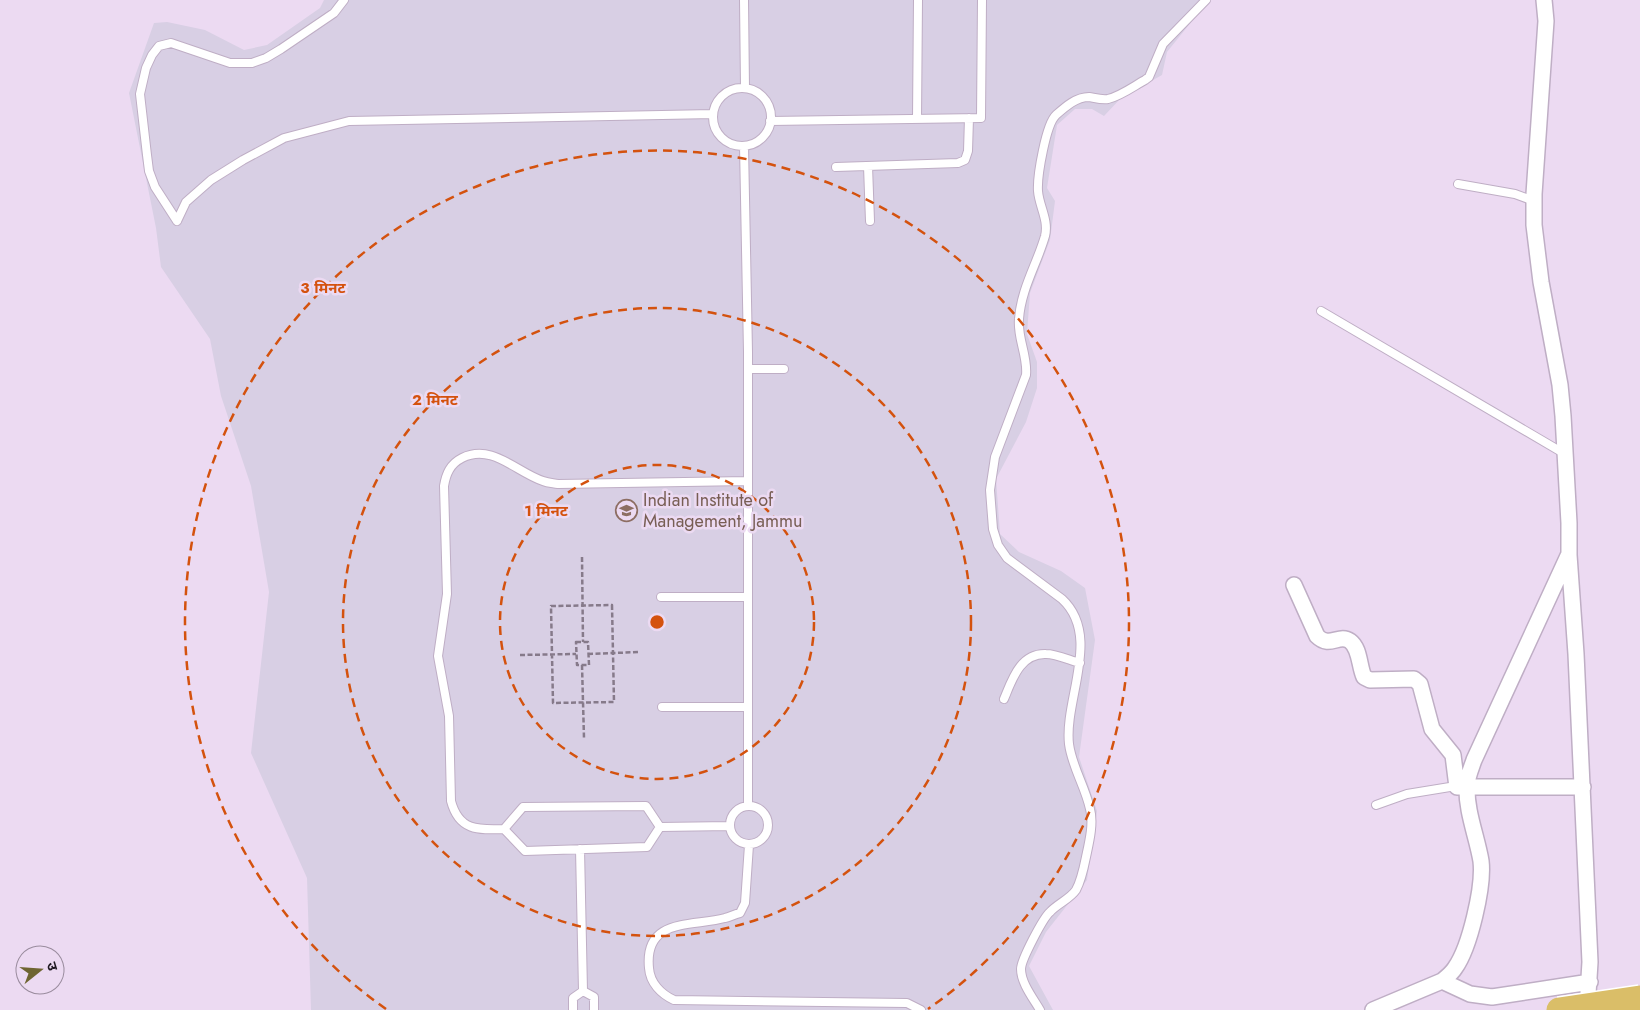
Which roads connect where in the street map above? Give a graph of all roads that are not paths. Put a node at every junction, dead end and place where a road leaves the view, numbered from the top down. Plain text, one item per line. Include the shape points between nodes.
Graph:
1 (344, 0) edge
2 (744, 0) edge
3 (918, 0) edge
4 (982, 0) edge
5 (1206, 0) edge
6 (1544, 0) edge
7 (745, 88) junction
8 (713, 114) junction
9 (969, 118) junction
10 (917, 119) junction
11 (770, 121) junction
12 (744, 146) junction
13 (836, 166) dead end
14 (868, 166) junction
15 (1458, 184) dead end
16 (1534, 201) junction
17 (870, 221) dead end
18 (1321, 311) dead end
19 (748, 369) junction
20 (784, 369) dead end
21 (1565, 454) junction
22 (748, 481) junction
23 (1569, 555) junction
24 (1294, 585) dead end
25 (661, 597) dead end
26 (748, 597) junction
27 (1080, 663) junction
28 (1004, 699) dead end
29 (662, 707) dead end
30 (748, 707) junction
31 (1583, 786) junction
32 (1462, 787) junction
33 (1376, 805) dead end
34 (748, 806) junction
35 (730, 826) junction
36 (660, 827) junction
37 (504, 829) junction
38 (749, 845) junction
39 (580, 849) junction
40 (1442, 981) junction
41 (1590, 982) junction
42 (583, 991) junction
43 (1640, 998) edge
44 (573, 1010) edge
45 (594, 1010) edge
46 (921, 1010) edge
47 (1040, 1010) edge
48 (1373, 1010) edge
49 (1559, 1010) edge
50 (1587, 1010) edge

1 - 8 lane via 334,13 281,49 252,63 230,63 171,43 159,46 152,55 140,94 148,163 154,187 177,221 186,202 211,180 243,160 284,138 349,121
2 - 7 lane
3 - 10 lane
4 - 9 lane via 981,118
5 - 27 lane via 1163,44 1149,77 1110,98 1086,97 1075,101 1055,116 1049,126 1038,174 1045,234 1019,317 1026,375 994,457 990,490 993,529 1007,558 1070,605 1079,629
6 - 16 street via 1546,21
7 - 8 lane via 724,94
7 - 11 lane via 764,99
8 - 12 lane via 719,135 731,144
9 - 10 lane
9 - 14 lane via 965,160 958,163
10 - 11 lane
11 - 12 lane via 760,140
12 - 19 lane
13 - 14 lane
14 - 17 lane
15 - 16 lane via 1515,194
16 - 21 street via 1536,250 1560,385
18 - 21 lane
19 - 20 lane
19 - 22 lane
21 - 23 street
22 - 26 lane
22 - 37 lane via 558,484 543,481 494,456 478,452 459,459 446,474 447,594 438,656 449,716 451,801 453,810 468,827
23 - 31 street
23 - 32 street
24 - 32 street via 1317,636 1328,642 1348,639 1367,679 1414,679 1420,684 1432,729 1453,755
25 - 26 lane
26 - 30 lane
27 - 28 lane via 1046,654 1025,661 1014,674
27 - 47 lane via 1069,742 1071,757 1091,810 1090,827 1086,858 1075,891 1048,912 1023,958 1023,978
29 - 30 lane
30 - 34 lane
31 - 32 street
31 - 41 street
32 - 33 lane via 1407,794
32 - 40 street via 1481,862 1481,889 1471,931 1457,966
34 - 35 lane via 735,812
34 - 38 lane via 762,811 768,825 762,838
35 - 36 lane
35 - 38 lane via 736,839
36 - 37 lane via 646,806 523,807
36 - 39 lane via 647,847
37 - 39 lane via 525,851
38 - 46 lane via 745,903 740,913 678,924 653,940 649,970 662,995 674,1000 907,1002
39 - 42 lane
40 - 41 street via 1470,994 1492,997
40 - 48 street
41 - 50 street
42 - 44 lane via 573,998
42 - 45 lane via 594,997
43 - 49 highway, bridge

